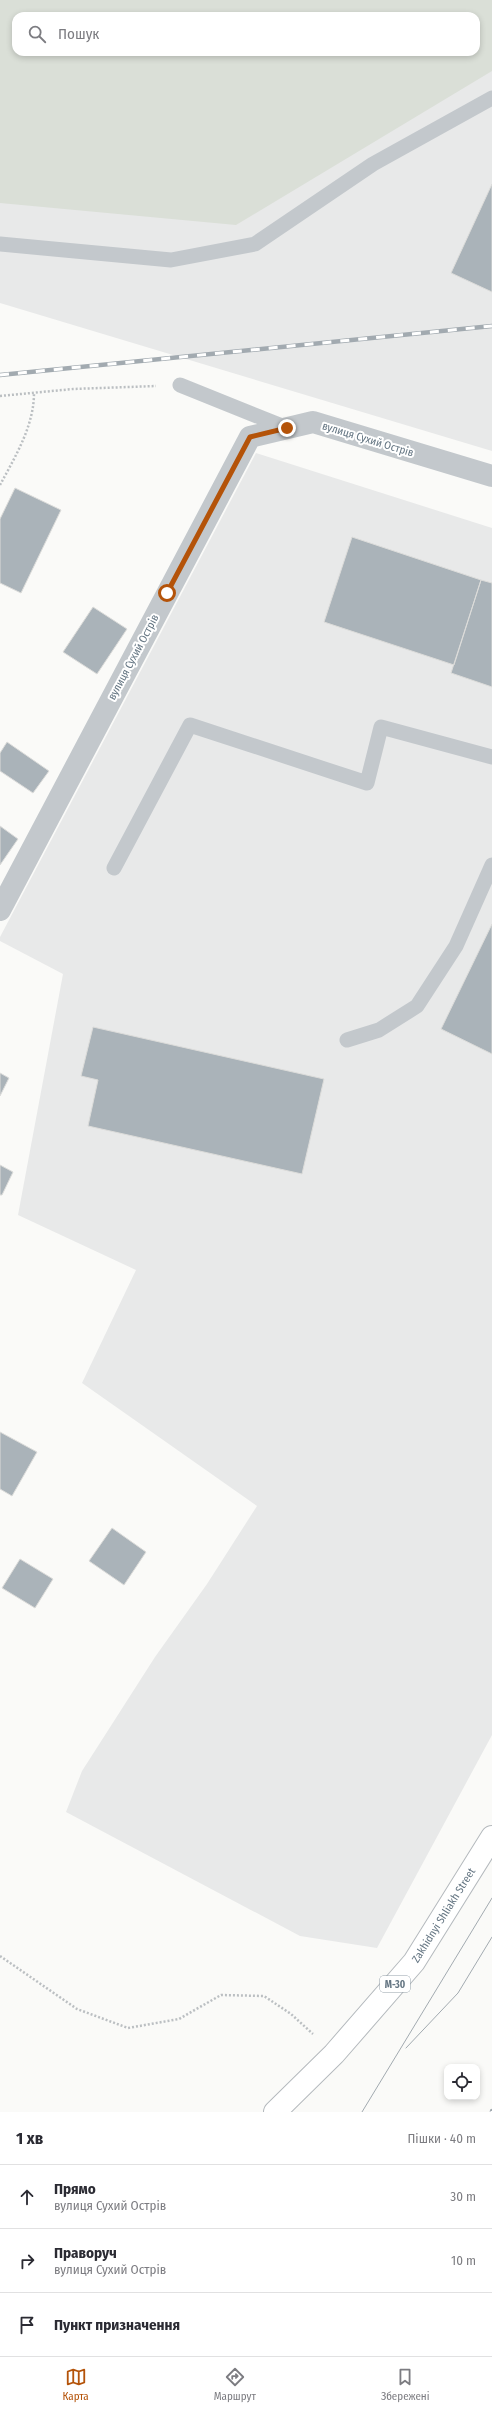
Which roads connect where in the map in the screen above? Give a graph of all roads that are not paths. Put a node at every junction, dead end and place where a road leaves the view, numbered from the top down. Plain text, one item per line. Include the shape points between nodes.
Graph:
1 (492, 98) edge
2 (0, 244) edge
3 (180, 385) road end
4 (287, 428) junction
5 (492, 476) edge
6 (492, 757) edge
7 (492, 865) edge
8 (114, 868) dead end
9 (0, 910) edge
10 (347, 1040) dead end
11 (492, 1837) edge
12 (275, 2112) edge

1 - 2 lane via 373,164 255,244 172,260
3 - 4 lane
4 - 5 street, вулиця Сухий Острів via 313,422
4 - 9 street, вулиця Сухий Острів via 250,437
6 - 8 lane via 381,727 367,783 190,725
7 - 10 lane via 456,946 417,1006 379,1030
11 - 12 highway, Zakhidnyi Shliakh Street / М-30 via 414,1962 334,2054

